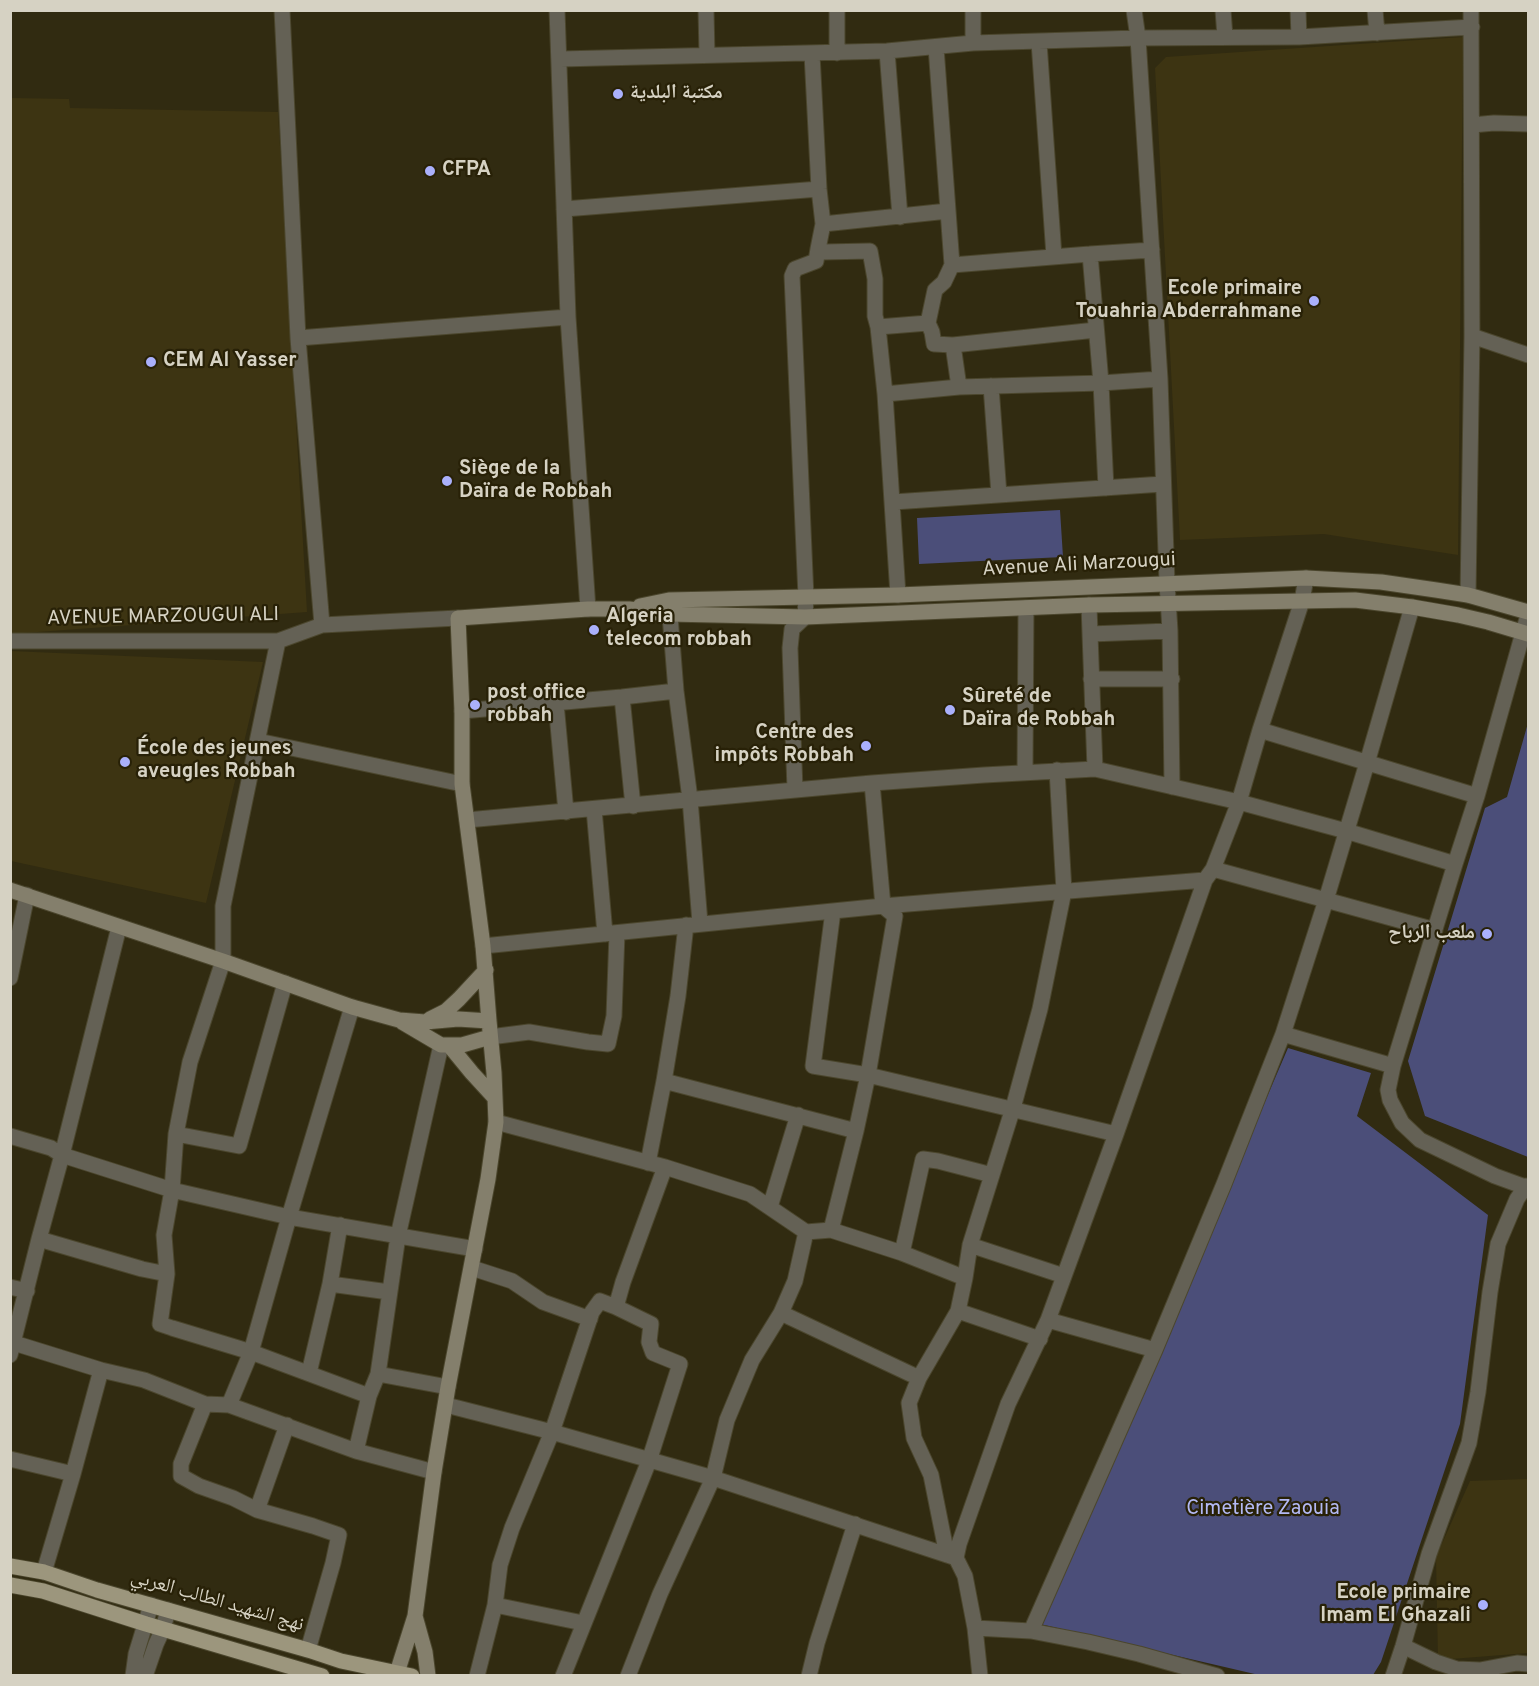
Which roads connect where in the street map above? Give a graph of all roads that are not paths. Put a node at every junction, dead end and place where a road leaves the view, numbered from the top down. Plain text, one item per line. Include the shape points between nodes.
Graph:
1 (282, 10) edge
2 (557, 10) edge
3 (706, 10) edge
4 (837, 10) edge
5 (973, 10) edge
6 (1134, 10) edge
7 (1223, 10) edge
8 (1298, 10) edge
9 (1375, 10) edge
10 (1472, 10) edge
11 (1472, 27) junction
12 (1377, 33) junction
13 (1225, 37) junction
14 (1299, 37) junction
15 (1138, 38) junction
16 (1039, 42) junction
17 (973, 43) junction
18 (936, 47) junction
19 (887, 51) junction
20 (837, 53) junction
21 (812, 54) junction
22 (707, 55) junction
23 (560, 59) junction
24 (1528, 124) edge
25 (1472, 125) junction
26 (819, 189) junction
27 (564, 209) junction
28 (948, 211) junction
29 (900, 217) junction
30 (823, 224) junction
31 (818, 249) junction
32 (1152, 250) junction
33 (1090, 254) junction
34 (1054, 256) junction
35 (952, 265) junction
36 (568, 317) junction
37 (928, 323) junction
38 (878, 327) junction
39 (1096, 330) junction
40 (1472, 336) junction
41 (298, 338) junction
42 (953, 345) junction
43 (1528, 355) edge
44 (1160, 379) junction
45 (1101, 383) junction
46 (991, 386) junction
47 (959, 387) junction
48 (885, 394) junction
49 (1163, 484) junction
50 (1106, 488) junction
51 (999, 495) junction
52 (893, 502) junction
53 (1306, 578) junction
54 (1167, 584) junction
55 (898, 595) junction
56 (1468, 595) junction
57 (806, 597) junction
58 (1302, 601) junction
59 (1169, 604) junction
60 (1089, 605) junction
61 (669, 607) junction
62 (1412, 607) junction
63 (1026, 608) junction
64 (588, 609) junction
65 (1528, 614) edge
66 (805, 617) junction
67 (458, 618) junction
68 (321, 625) junction
69 (1170, 632) junction
70 (1526, 633) edge
71 (1090, 634) junction
72 (10, 641) edge
73 (278, 641) junction
74 (1091, 679) junction
75 (1172, 679) junction
76 (676, 691) junction
77 (622, 697) junction
78 (556, 702) junction
79 (462, 711) junction
80 (1260, 730) junction
81 (258, 741) junction
82 (1367, 763) junction
83 (1095, 769) junction
84 (1058, 770) junction
85 (1025, 772) junction
86 (872, 783) junction
87 (462, 784) junction
88 (1172, 787) junction
89 (795, 790) junction
90 (1477, 796) junction
91 (690, 799) junction
92 (1239, 802) junction
93 (633, 806) junction
94 (594, 809) junction
95 (566, 812) junction
96 (466, 820) junction
97 (1346, 831) junction
98 (1455, 864) junction
99 (1209, 874) junction
100 (10, 890) edge
101 (1064, 891) junction
102 (27, 895) junction
103 (1326, 900) junction
104 (883, 906) junction
105 (833, 911) junction
106 (693, 924) junction
107 (119, 927) junction
108 (1436, 930) junction
109 (611, 933) junction
110 (483, 946) junction
111 (223, 961) junction
112 (486, 970) junction
113 (10, 978) edge
114 (285, 983) junction
115 (352, 1007) junction
116 (399, 1020) junction
117 (489, 1021) junction
118 (425, 1022) junction
119 (1283, 1034) junction
120 (497, 1036) junction
121 (445, 1045) junction
122 (1393, 1066) junction
123 (867, 1076) junction
124 (664, 1081) junction
125 (494, 1097) junction
126 (1013, 1108) junction
127 (798, 1115) junction
128 (496, 1122) junction
129 (856, 1131) junction
130 (176, 1134) junction
131 (1116, 1134) junction
132 (10, 1136) edge
133 (62, 1155) junction
134 (648, 1163) junction
135 (665, 1167) junction
136 (992, 1175) junction
137 (1495, 1176) junction
138 (1527, 1187) edge
139 (172, 1190) junction
140 (1523, 1204) edge
141 (770, 1207) junction
142 (289, 1217) junction
143 (340, 1225) junction
144 (831, 1230) junction
145 (806, 1232) junction
146 (398, 1236) junction
147 (39, 1239) junction
148 (970, 1245) junction
149 (475, 1249) junction
150 (902, 1252) junction
151 (472, 1268) junction
152 (167, 1274) junction
153 (1064, 1276) junction
154 (965, 1278) junction
155 (330, 1284) junction
156 (10, 1287) edge
157 (27, 1291) junction
158 (389, 1292) junction
159 (616, 1307) junction
160 (958, 1311) junction
161 (781, 1313) junction
162 (590, 1319) junction
163 (1048, 1320) junction
164 (1040, 1339) junction
165 (12, 1349) edge
166 (1155, 1350) junction
167 (251, 1352) junction
168 (101, 1370) junction
169 (309, 1374) junction
170 (378, 1374) junction
171 (919, 1378) junction
172 (448, 1387) junction
173 (369, 1396) junction
174 (206, 1404) junction
175 (229, 1405) junction
176 (446, 1405) junction
177 (286, 1425) junction
178 (552, 1432) junction
179 (356, 1451) junction
180 (10, 1459) edge
181 (649, 1461) junction
182 (434, 1472) junction
183 (73, 1474) junction
184 (713, 1478) junction
185 (257, 1510) junction
186 (855, 1524) junction
187 (951, 1556) junction
188 (10, 1566) edge
189 (44, 1572) junction
190 (10, 1585) edge
191 (151, 1605) junction
192 (495, 1605) junction
193 (168, 1610) junction
194 (416, 1616) junction
195 (584, 1623) junction
196 (146, 1624) junction
197 (975, 1628) junction
198 (163, 1629) junction
199 (1031, 1631) junction
200 (1403, 1646) junction
201 (308, 1650) junction
202 (1528, 1664) edge
203 (396, 1674) edge
204 (134, 1676) edge
205 (145, 1676) edge
206 (322, 1676) edge
207 (412, 1676) edge
208 (428, 1676) edge
209 (477, 1676) edge
210 (563, 1676) edge
211 (628, 1676) edge
212 (809, 1676) edge
213 (980, 1676) edge
214 (1217, 1676) edge
215 (1393, 1676) edge

1 - 41 street
2 - 23 street
3 - 22 street
4 - 20 street
5 - 17 street
6 - 15 street
7 - 13 street
8 - 14 street
9 - 12 street
10 - 11 street
11 - 12 street
11 - 25 street
12 - 14 street
13 - 14 street
13 - 15 street
15 - 16 street
15 - 32 street
16 - 17 street
16 - 34 street
17 - 18 street
18 - 19 street
18 - 28 street
19 - 20 street
19 - 29 street
20 - 21 street
21 - 22 street
21 - 26 street
22 - 23 street
23 - 27 street
24 - 25 street
25 - 40 street
26 - 27 street
26 - 30 street
27 - 36 street
28 - 29 street
28 - 35 street
29 - 30 street
30 - 31 street
31 - 38 street via 870,251
31 - 57 street via 816,261 795,269 792,276
32 - 33 street
32 - 44 street
33 - 34 street
33 - 39 street
34 - 35 street
35 - 37 street via 935,290
36 - 41 street
36 - 64 street
37 - 38 street
37 - 42 street via 934,344
38 - 48 street
39 - 42 street
39 - 45 street
40 - 43 street
40 - 56 street
41 - 68 street
42 - 47 street
44 - 45 street
44 - 49 street
45 - 46 street
45 - 50 street
46 - 47 street
46 - 51 street
47 - 48 street
48 - 52 street
49 - 50 street
49 - 54 street
50 - 51 street
51 - 52 street
52 - 55 street
53 - 54 main road, Avenue Ali Marzougui
53 - 56 main road, Avenue Ali Marzougui via 1381,582
53 - 58 street
54 - 55 main road, Avenue Ali Marzougui
54 - 59 street
55 - 57 main road, Avenue Ali Marzougui
56 - 65 main road, Avenue Ali Marzougui
57 - 61 main road, Avenue Ali Marzougui
57 - 66 street
58 - 59 main road, Avenue Ali Marzougui
58 - 62 main road, Avenue Ali Marzougui via 1355,600
58 - 80 street
59 - 60 main road, Avenue Ali Marzougui
59 - 69 street
60 - 63 main road, Avenue Ali Marzougui
60 - 71 street
61 - 64 main road, Avenue Ali Marzougui
61 - 66 main road, Avenue Ali Marzougui
61 - 76 street
62 - 70 main road, Avenue Ali Marzougui
62 - 82 street
63 - 66 main road, Avenue Ali Marzougui
63 - 85 street
64 - 67 main road, Avenue Ali Marzougui
65 - 70 street
66 - 89 street via 792,629 790,648
67 - 68 street, AVENUE MARZOUGUI ALI
67 - 79 main road
68 - 73 street, AVENUE MARZOUGUI ALI
69 - 71 street
69 - 75 street
70 - 90 street
71 - 74 street
72 - 73 street, AVENUE MARZOUGUI ALI
73 - 81 street
74 - 75 street
74 - 83 street
75 - 88 street
76 - 77 street
76 - 91 street
77 - 78 street
77 - 93 street
78 - 79 street
78 - 95 street
79 - 87 main road
80 - 82 street
80 - 92 street
81 - 87 street
81 - 111 street via 223,906
82 - 90 street
82 - 97 street
83 - 84 street
83 - 88 street
84 - 85 street
84 - 101 street
85 - 86 street
86 - 89 street
86 - 104 street
87 - 96 main road
88 - 92 street
89 - 91 street
90 - 98 street
91 - 93 street
91 - 106 street
92 - 97 street
92 - 99 street
93 - 94 street
94 - 95 street
94 - 109 street
95 - 96 street
96 - 110 main road
97 - 98 street
97 - 103 street
98 - 108 street
99 - 101 street
99 - 103 street
99 - 131 street
100 - 102 main road
101 - 104 street
101 - 126 street via 1040,1009
102 - 107 main road
102 - 113 street
103 - 108 street
103 - 119 street
104 - 105 street
104 - 123 street via 895,916
105 - 106 street
105 - 123 street via 813,1066
106 - 109 street
106 - 124 street
107 - 111 main road
107 - 133 street
108 - 122 street
109 - 110 street
109 - 120 street via 614,1017 608,1044 530,1032
110 - 112 main road
111 - 114 main road
111 - 130 street via 190,1062
112 - 117 main road
112 - 118 main road via 446,1011
114 - 115 main road
114 - 130 street via 238,1146
115 - 116 main road
115 - 142 street
116 - 118 main road
116 - 121 main road
117 - 118 main road
117 - 120 main road
119 - 122 street
119 - 166 street
120 - 121 main road
120 - 125 main road
121 - 125 main road
121 - 146 street
122 - 137 street via 1388,1090 1402,1123 1420,1140
123 - 126 street
123 - 129 street
124 - 127 street
124 - 134 street
125 - 128 main road
126 - 131 street
126 - 136 street
127 - 129 street
127 - 141 street
128 - 134 street
128 - 149 main road
129 - 144 street
130 - 139 street
131 - 153 street
132 - 133 street
133 - 139 street
133 - 147 street
134 - 135 street
135 - 141 street via 750,1194
135 - 159 street
136 - 148 street
136 - 150 street via 923,1159
137 - 138 street
137 - 140 street
138 - 140 street
139 - 142 street
139 - 152 street via 164,1235
140 - 200 street via 1498,1244 1469,1443 1429,1554
141 - 145 street
142 - 143 street
142 - 167 street
143 - 146 street
143 - 155 street
144 - 145 street
144 - 150 street
145 - 161 street via 795,1281
146 - 149 street
146 - 158 street
147 - 152 street
147 - 157 street
148 - 153 street
148 - 154 street
149 - 151 main road
150 - 154 street
151 - 162 street via 513,1281 543,1302
151 - 172 main road
152 - 167 street via 160,1324
153 - 163 street
154 - 160 street
155 - 158 street
155 - 169 street
156 - 157 street
157 - 165 street
158 - 170 street
159 - 162 street via 600,1301
159 - 181 street via 651,1324 649,1342 653,1353 680,1364
160 - 164 street
160 - 171 street
161 - 171 street
161 - 184 street via 752,1360 727,1420
162 - 178 street
163 - 164 street
163 - 166 street
164 - 187 street via 1008,1404 959,1544
165 - 168 street
166 - 199 street
167 - 169 street
167 - 175 street
168 - 174 street via 144,1380
168 - 183 street
169 - 173 street
170 - 172 street
170 - 173 street
171 - 187 street via 909,1403 914,1438 931,1475
172 - 176 main road
173 - 179 street
174 - 175 street
174 - 185 street via 181,1464 181,1476
175 - 177 street
176 - 178 street
176 - 182 main road
177 - 179 street
177 - 185 street
178 - 181 street
178 - 192 street via 512,1528 500,1565
179 - 182 street
180 - 183 street
181 - 184 street
181 - 195 street
182 - 194 main road
183 - 189 street
184 - 186 street
184 - 211 street
185 - 201 street via 339,1535
186 - 187 street
186 - 212 street
187 - 197 street via 965,1576
188 - 189 main road, نهج الشهيد الطالب العربي
189 - 191 main road, نهج الشهيد الطالب العربي
190 - 196 main road, نهج الشهيد الطالب العربي via 44,1591
191 - 193 main road, نهج الشهيد الطالب العربي
191 - 196 street
192 - 195 street
192 - 209 street
193 - 198 street
193 - 201 main road, نهج الشهيد الطالب العربي
194 - 203 main road
194 - 208 main road
195 - 210 street
196 - 198 main road, نهج الشهيد الطالب العربي
196 - 204 street
197 - 199 street
197 - 213 street
198 - 205 street
198 - 206 main road, نهج الشهيد الطالب العربي
199 - 214 street via 1139,1654
200 - 202 street via 1457,1669
200 - 215 street
201 - 203 main road, نهج الشهيد الطالب العربي
203 - 207 main road, نهج الشهيد الطالب العربي

